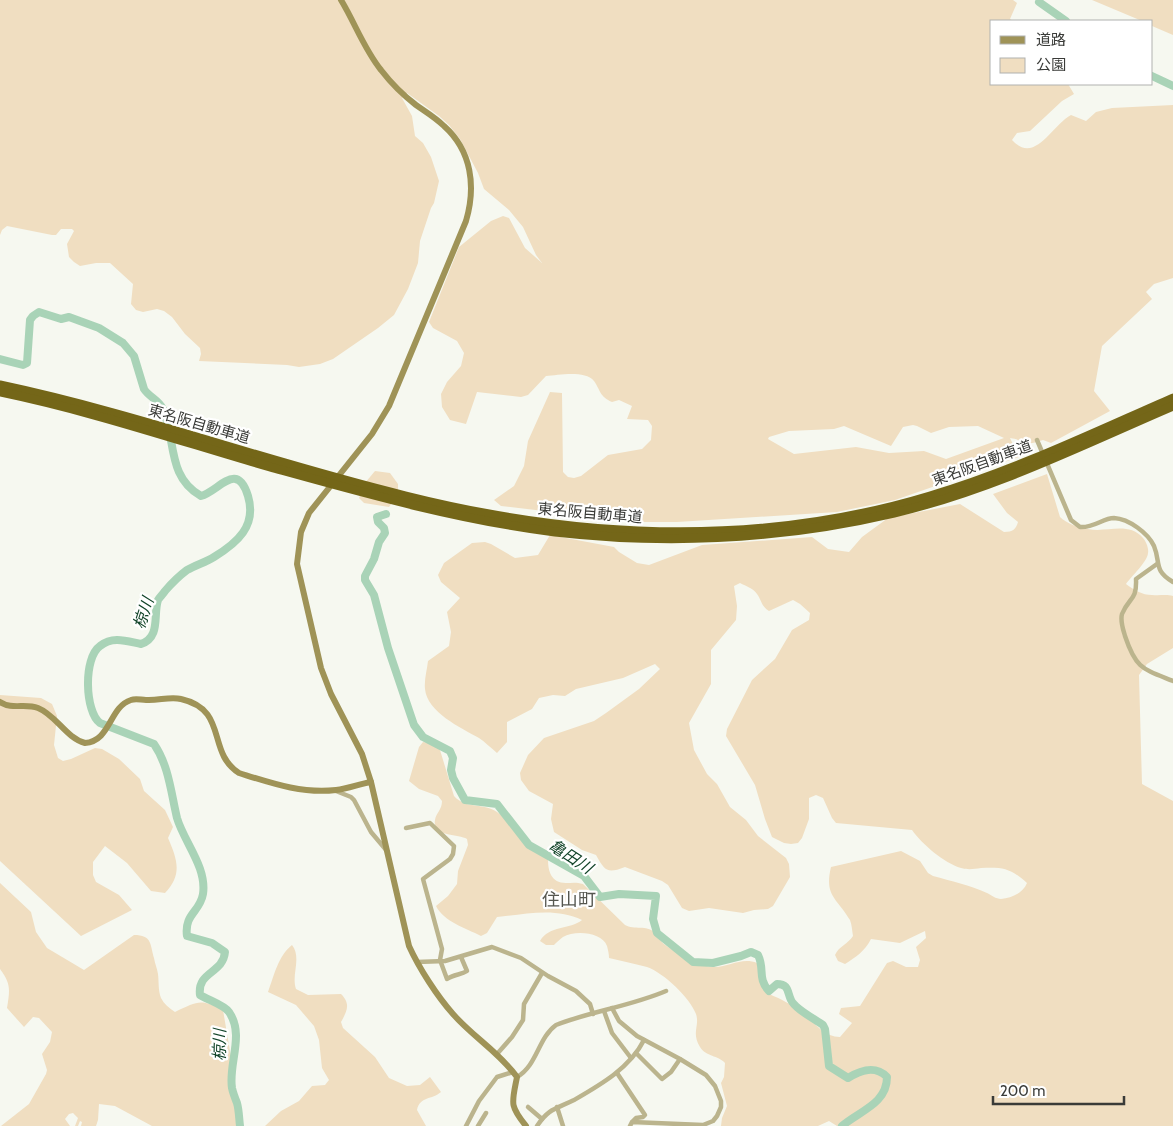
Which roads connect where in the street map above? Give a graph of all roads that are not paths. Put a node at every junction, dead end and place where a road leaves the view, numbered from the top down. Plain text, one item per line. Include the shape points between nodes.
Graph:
1 (341, 0) edge
2 (0, 385) edge
3 (0, 392) edge
4 (1173, 398) edge
5 (1173, 406) edge
6 (146, 426) junction
7 (1038, 440) dead end
8 (194, 441) junction
9 (1157, 564) junction
10 (1173, 582) edge
11 (1173, 681) edge
12 (0, 702) edge
13 (370, 782) junction
14 (334, 790) junction
15 (406, 828) dead end
16 (387, 851) junction
17 (461, 957) junction
18 (440, 960) junction
19 (417, 962) junction
20 (542, 973) junction
21 (666, 991) dead end
22 (612, 1008) junction
23 (604, 1011) junction
24 (593, 1014) junction
25 (644, 1040) junction
26 (636, 1053) junction
27 (497, 1054) junction
28 (631, 1058) junction
29 (680, 1059) junction
30 (616, 1072) junction
31 (515, 1074) junction
32 (528, 1106) dead end
33 (558, 1107) junction
34 (486, 1113) dead end
35 (542, 1119) junction
36 (631, 1124) edge
37 (466, 1126) edge
38 (478, 1126) edge
39 (526, 1126) edge
40 (537, 1126) edge
41 (563, 1126) edge

1 - 13 street via 381,70 405,96 454,136 466,157 472,183 466,221 395,393 372,434 309,513 298,547 297,564 321,668 362,754
2 - 6 highway, 東名阪自動車道
3 - 6 highway, 東名阪自動車道
4 - 8 highway, 東名阪自動車道 via 1029,461 926,497 809,522 706,532 617,530 498,516 377,489
5 - 8 highway, 東名阪自動車道 via 1024,470 907,509 809,529 706,538 602,536 497,523 375,495
6 - 8 highway, 東名阪自動車道
7 - 9 street via 1070,519 1078,527 1092,527 1109,518 1127,521 1149,538 1156,551
9 - 10 street via 1162,574
9 - 11 street via 1136,579 1136,591 1123,612 1122,626 1138,664
12 - 14 street via 8,706 39,709 82,742 95,741 130,700 186,700 207,712 227,761 239,774 290,788
13 - 14 street
13 - 16 street
14 - 16 street via 354,800 371,832
15 - 18 street via 430,823 454,846 450,859 423,879 442,949
16 - 19 street via 407,941
17 - 18 street
17 - 18 street via 467,971 447,979
17 - 20 street via 492,946 521,958
18 - 19 street
19 - 27 street via 452,1014
20 - 24 street via 576,991 590,1004
20 - 27 street via 524,1004 523,1020
21 - 22 street
22 - 23 street
22 - 25 street via 619,1021
23 - 24 street
23 - 28 street via 612,1033
24 - 31 street via 553,1028 524,1073
25 - 26 street
25 - 29 street
26 - 28 street
26 - 29 street via 662,1079
27 - 31 street
28 - 30 street
29 - 36 street via 701,1071 713,1083 722,1104 717,1116 703,1125
30 - 33 street
30 - 36 street via 645,1114
31 - 37 street via 497,1077
31 - 39 street via 513,1109
32 - 35 street
33 - 35 street
33 - 41 street
34 - 38 street
35 - 40 street

